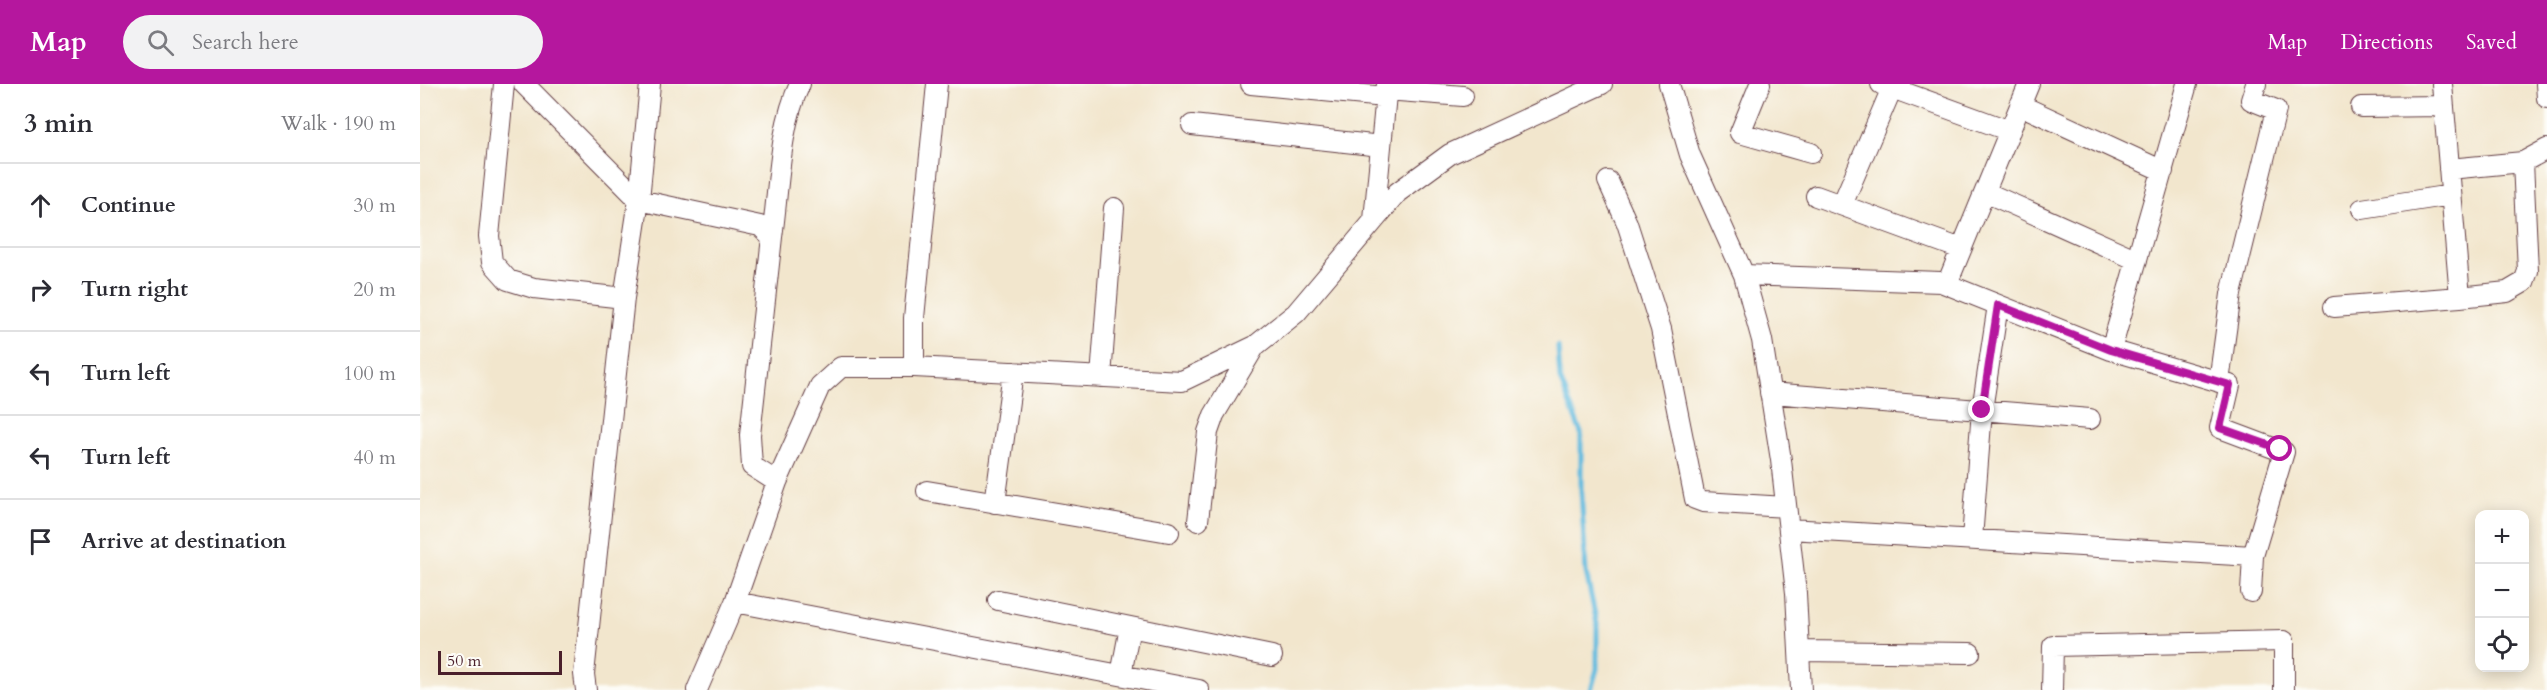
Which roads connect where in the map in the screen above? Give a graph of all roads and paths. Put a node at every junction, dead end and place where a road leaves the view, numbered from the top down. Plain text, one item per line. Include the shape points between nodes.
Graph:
1 (504, 84) edge
2 (524, 84) edge
3 (650, 84) edge
4 (800, 84) edge
5 (1251, 84) edge
6 (1602, 84) edge
7 (1669, 84) edge
8 (1760, 84) edge
9 (2029, 84) edge
10 (2187, 84) edge
11 (2256, 84) edge
12 (2442, 84) edge
13 (2546, 84) edge
14 (931, 85) edge
15 (1887, 86) edge
16 (1386, 90) edge
17 (1462, 96) dead end
18 (2547, 98) edge
19 (2020, 105) junction
20 (2444, 106) junction
21 (2361, 107) dead end
22 (1192, 125) dead end
23 (2010, 131) junction
24 (1381, 146) junction
25 (2547, 149) edge
26 (1811, 153) dead end
27 (2523, 162) junction
28 (2449, 169) junction
29 (2163, 171) junction
30 (1608, 181) dead end
31 (1985, 192) junction
32 (1816, 195) dead end
33 (2451, 195) junction
34 (639, 200) junction
35 (1842, 205) junction
36 (1114, 208) dead end
37 (2362, 209) dead end
38 (1374, 220) junction
39 (772, 237) junction
40 (1961, 249) junction
41 (2137, 260) junction
42 (1744, 275) junction
43 (1947, 284) junction
44 (2460, 297) junction
45 (624, 298) junction
46 (1998, 305) junction
47 (2334, 307) dead end
48 (1256, 346) junction
49 (2111, 350) junction
50 (914, 367) junction
51 (1013, 372) junction
52 (1101, 377) junction
53 (2218, 382) junction
54 (1770, 393) junction
55 (1982, 410) junction
56 (2090, 419) dead end
57 (777, 482) junction
58 (927, 491) dead end
59 (995, 503) junction
60 (1786, 507) junction
61 (1198, 521) dead end
62 (1789, 529) junction
63 (1169, 532) dead end
64 (1972, 539) junction
65 (2253, 555) junction
66 (2251, 592) dead end
67 (998, 600) dead end
68 (735, 602) junction
69 (1130, 627) junction
70 (1800, 651) junction
71 (1970, 653) dead end
72 (1272, 656) dead end
73 (1121, 675) junction
74 (1174, 688) edge
75 (586, 690) edge
76 (697, 690) edge
77 (1199, 690) edge
78 (1800, 690) edge
79 (2052, 690) edge
80 (2284, 690) edge

1 - 45 street via 489,236 492,262 508,280 534,288
2 - 34 street
3 - 34 street
4 - 39 street via 792,98 786,127
5 - 16 street
6 - 38 street via 1450,154 1398,192
7 - 42 street via 1690,155
8 - 26 street via 1740,133
9 - 19 street
10 - 29 street
11 - 53 street via 2251,100 2276,110 2231,294
12 - 20 street
13 - 18 street
14 - 50 street
15 - 23 street
15 - 35 street
16 - 17 street
16 - 24 street
19 - 23 street
19 - 29 street
20 - 21 street
20 - 28 street
22 - 24 street
23 - 31 street
24 - 38 street
25 - 27 street
27 - 28 street
27 - 44 street via 2528,271 2524,282 2507,292
28 - 33 street
29 - 41 street
30 - 60 street via 1628,223 1661,329 1695,499
31 - 40 street
31 - 41 street
32 - 35 street
33 - 37 street
33 - 44 street
34 - 39 street via 760,226
34 - 45 street
35 - 40 street
36 - 52 street
38 - 48 street via 1296,313
39 - 57 street via 750,435 752,466
40 - 43 street
41 - 49 street
42 - 43 street
42 - 54 street via 1762,340
43 - 46 street
44 - 47 street
45 - 75 street via 584,674
46 - 49 street
46 - 55 street
48 - 52 street via 1182,381
48 - 61 street via 1214,415 1208,432
49 - 53 street
50 - 51 street
50 - 57 street via 841,367 820,386
51 - 52 street
51 - 59 street
53 - 65 street via 2230,385 2220,428 2284,452
54 - 55 street
54 - 60 street
55 - 56 street
55 - 64 street
57 - 68 street
58 - 59 street
59 - 63 street
60 - 62 street
62 - 64 street
62 - 70 street
64 - 65 street
65 - 66 street
67 - 69 street
68 - 73 street
68 - 76 street
69 - 72 street
69 - 73 street
70 - 71 street
70 - 78 street
73 - 74 street
74 - 77 street
79 - 80 street via 2053,646 2284,641

